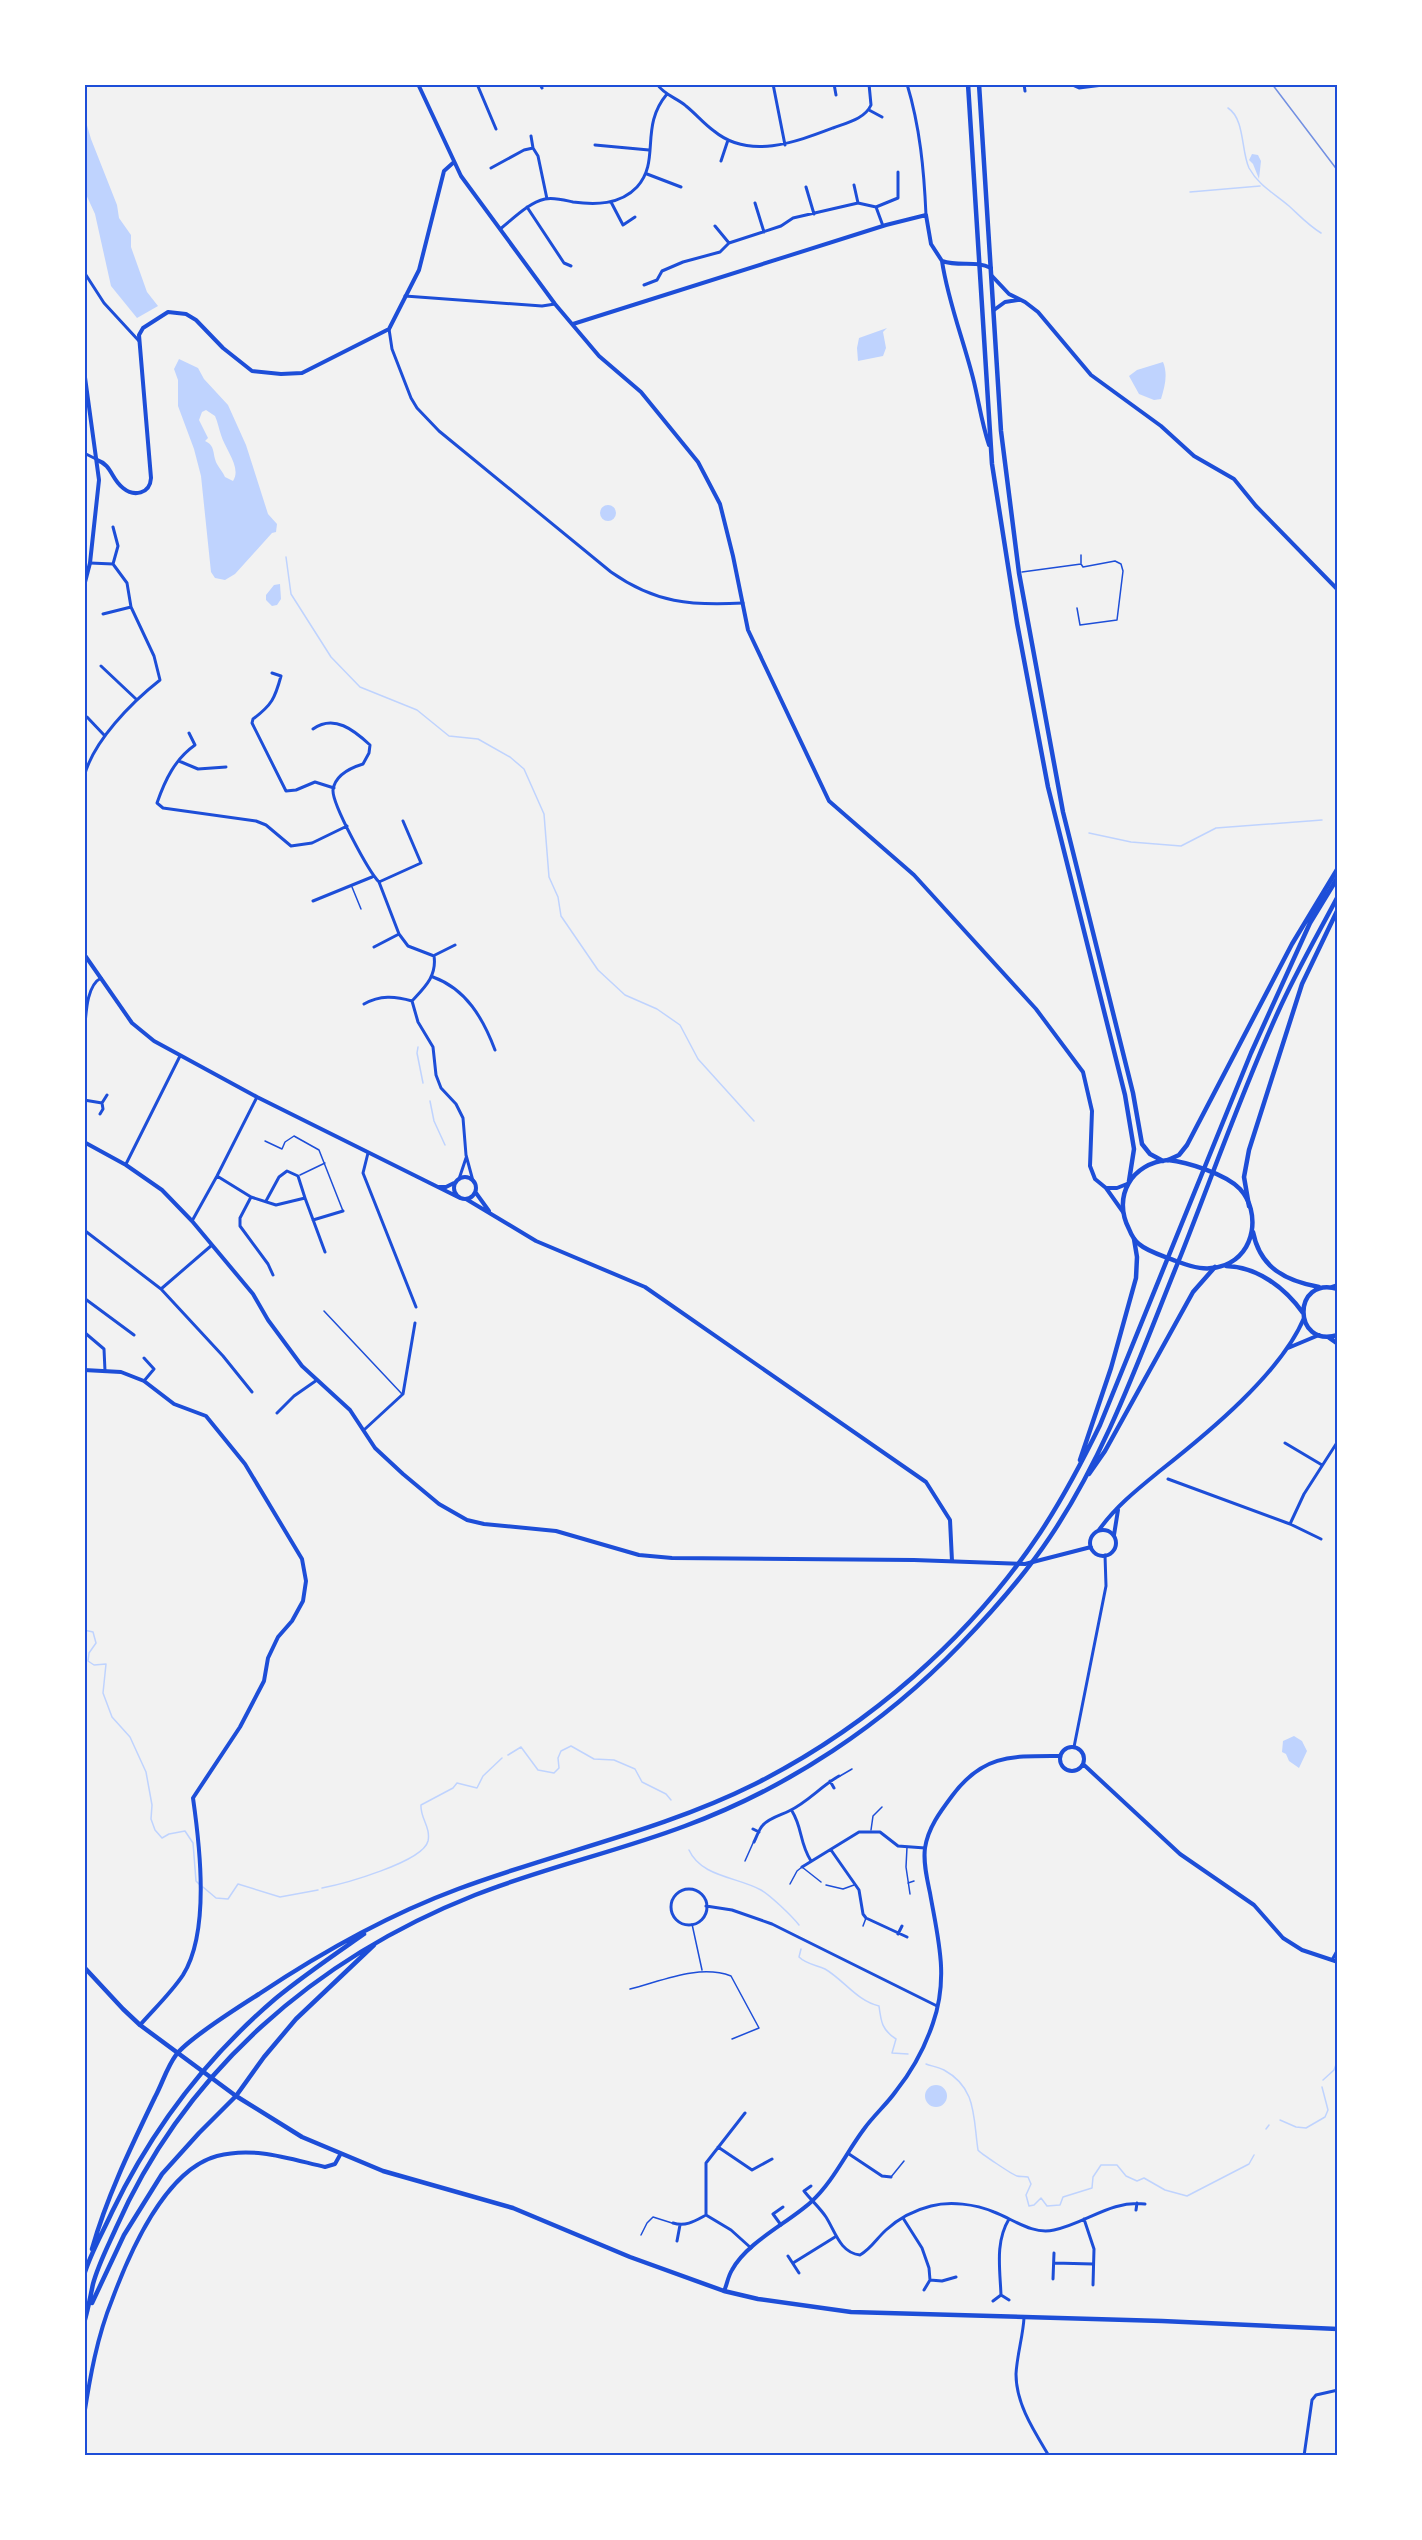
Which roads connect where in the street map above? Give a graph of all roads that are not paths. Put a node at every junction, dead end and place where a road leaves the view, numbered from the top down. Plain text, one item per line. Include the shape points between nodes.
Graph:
1 (418, 84) edge
2 (477, 84) edge
3 (657, 84) edge
4 (773, 84) edge
5 (834, 84) edge
6 (869, 84) edge
7 (907, 84) edge
8 (969, 84) edge
9 (979, 84) edge
10 (1024, 84) edge
11 (1070, 84) edge
12 (1111, 84) edge
13 (1025, 91) dead end
14 (667, 94) junction
15 (836, 95) dead end
16 (869, 110) junction
17 (882, 117) dead end
18 (496, 129) dead end
19 (531, 136) dead end
20 (728, 140) junction
21 (595, 145) dead end
22 (785, 145) junction
23 (533, 148) junction
24 (650, 150) junction
25 (721, 161) dead end
26 (454, 162) junction
27 (491, 168) dead end
28 (898, 172) dead end
29 (646, 174) junction
30 (854, 185) dead end
31 (806, 187) dead end
32 (681, 188) dead end
33 (547, 199) junction
34 (611, 202) junction
35 (755, 203) dead end
36 (858, 203) junction
37 (527, 207) junction
38 (876, 207) junction
39 (814, 214) junction
40 (926, 215) junction
41 (635, 217) dead end
42 (715, 226) dead end
43 (883, 226) junction
44 (500, 229) junction
45 (764, 232) junction
46 (729, 243) junction
47 (942, 261) junction
48 (979, 264) junction
49 (571, 266) dead end
50 (991, 268) junction
51 (84, 272) edge
52 (991, 275) junction
53 (644, 285) dead end
54 (405, 296) junction
55 (1019, 300) junction
56 (555, 304) junction
57 (994, 310) junction
58 (573, 324) junction
59 (389, 329) junction
60 (139, 341) junction
61 (84, 370) edge
62 (990, 445) junction
63 (84, 453) edge
64 (97, 460) junction
65 (112, 527) dead end
66 (1081, 555) dead end
67 (90, 563) junction
68 (113, 564) junction
69 (1081, 564) junction
70 (1019, 573) junction
71 (84, 583) edge
72 (1338, 590) edge
73 (743, 603) junction
74 (131, 606) junction
75 (1077, 608) dead end
76 (103, 614) dead end
77 (101, 666) dead end
78 (272, 673) dead end
79 (136, 699) junction
80 (87, 717) dead end
81 (313, 729) dead end
82 (189, 733) dead end
83 (105, 736) junction
84 (179, 761) junction
85 (85, 767) edge
86 (226, 767) dead end
87 (84, 777) edge
88 (334, 788) junction
89 (403, 821) dead end
90 (347, 826) junction
91 (1338, 868) edge
92 (373, 876) junction
93 (1338, 877) edge
94 (379, 882) junction
95 (351, 886) junction
96 (1338, 896) edge
97 (313, 901) dead end
98 (361, 909) dead end
99 (1338, 909) edge
100 (399, 934) junction
101 (455, 945) dead end
102 (374, 947) dead end
103 (84, 954) edge
104 (434, 956) junction
105 (432, 977) junction
106 (101, 978) junction
107 (412, 1001) junction
108 (364, 1004) dead end
109 (84, 1036) edge
110 (495, 1050) dead end
111 (180, 1056) junction
112 (107, 1095) dead end
113 (257, 1097) junction
114 (84, 1100) edge
115 (102, 1103) junction
116 (100, 1114) dead end
117 (265, 1141) dead end
118 (84, 1142) edge
119 (369, 1152) junction
120 (466, 1155) junction
121 (1166, 1160) junction
122 (326, 1162) junction
123 (126, 1165) junction
124 (217, 1176) junction
125 (298, 1176) junction
126 (457, 1180) junction
127 (473, 1180) junction
128 (1128, 1182) junction
129 (431, 1185) junction
130 (1106, 1188) junction
131 (475, 1192) junction
132 (251, 1197) junction
133 (305, 1198) junction
134 (460, 1198) junction
135 (466, 1199) junction
136 (265, 1202) junction
137 (1249, 1206) junction
138 (343, 1211) joint
139 (1123, 1212) junction
140 (490, 1213) junction
141 (313, 1220) junction
142 (192, 1221) junction
143 (84, 1230) edge
144 (1253, 1230) junction
145 (1134, 1239) junction
146 (212, 1245) junction
147 (325, 1252) dead end
148 (1224, 1266) junction
149 (1215, 1268) junction
150 (273, 1275) dead end
151 (1338, 1287) edge
152 (1320, 1288) junction
153 (161, 1289) junction
154 (84, 1298) edge
155 (416, 1307) dead end
156 (324, 1311) dead end
157 (1303, 1316) junction
158 (415, 1323) dead end
159 (84, 1332) edge
160 (134, 1335) dead end
161 (1319, 1335) junction
162 (1338, 1335) edge
163 (1328, 1337) junction
164 (1338, 1344) edge
165 (1287, 1348) junction
166 (144, 1358) dead end
167 (84, 1370) edge
168 (105, 1371) junction
169 (317, 1380) junction
170 (144, 1381) junction
171 (252, 1392) dead end
172 (403, 1394) junction
173 (276, 1413) dead end
174 (365, 1429) junction
175 (1338, 1442) edge
176 (1285, 1443) dead end
177 (1322, 1465) junction
178 (1078, 1468) junction
179 (1168, 1479) dead end
180 (1078, 1489) junction
181 (1118, 1509) junction
182 (1290, 1524) junction
183 (1099, 1530) junction
184 (1114, 1536) junction
185 (1321, 1539) dead end
186 (1091, 1547) junction
187 (1105, 1555) junction
188 (952, 1561) junction
189 (1074, 1747) junction
190 (1060, 1756) junction
191 (1083, 1764) junction
192 (852, 1769) dead end
193 (839, 1776) joint
194 (830, 1781) junction
195 (834, 1788) dead end
196 (882, 1806) dead end
197 (791, 1810) junction
198 (753, 1829) dead end
199 (871, 1830) junction
200 (759, 1832) junction
201 (754, 1842) joint
202 (907, 1847) junction
203 (925, 1848) junction
204 (831, 1850) junction
205 (745, 1861) dead end
206 (811, 1861) junction
207 (802, 1867) junction
208 (914, 1881) dead end
209 (821, 1882) dead end
210 (907, 1883) junction
211 (790, 1884) dead end
212 (855, 1884) junction
213 (826, 1885) dead end
214 (910, 1894) dead end
215 (706, 1906) junction
216 (866, 1918) junction
217 (692, 1924) junction
218 (863, 1926) dead end
219 (902, 1926) dead end
220 (374, 1928) junction
221 (898, 1934) junction
222 (907, 1938) dead end
223 (378, 1941) junction
224 (1338, 1948) edge
225 (1332, 1960) junction
226 (1338, 1962) edge
227 (84, 1967) edge
228 (702, 1971) junction
229 (630, 1989) dead end
230 (937, 2006) junction
231 (141, 2025) junction
232 (732, 2039) dead end
233 (177, 2053) junction
234 (236, 2096) junction
235 (745, 2113) dead end
236 (718, 2147) junction
237 (849, 2154) junction
238 (340, 2155) junction
239 (772, 2159) dead end
240 (904, 2161) dead end
241 (899, 2169) junction
242 (903, 2172) dead end
243 (891, 2177) joint
244 (811, 2186) dead end
245 (813, 2201) junction
246 (1137, 2203) junction
247 (1145, 2204) dead end
248 (783, 2207) dead end
249 (1136, 2210) dead end
250 (706, 2215) junction
251 (903, 2218) junction
252 (1009, 2219) junction
253 (1084, 2219) junction
254 (673, 2223) joint
255 (680, 2225) junction
256 (781, 2225) junction
257 (641, 2235) dead end
258 (835, 2237) junction
259 (677, 2241) dead end
260 (751, 2248) junction
261 (92, 2249) junction
262 (1054, 2253) dead end
263 (788, 2256) dead end
264 (793, 2263) junction
265 (1054, 2263) junction
266 (1093, 2264) junction
267 (799, 2273) dead end
268 (84, 2275) edge
269 (956, 2277) dead end
270 (1053, 2279) dead end
271 (930, 2280) junction
272 (1093, 2285) dead end
273 (924, 2290) dead end
274 (724, 2291) junction
275 (1001, 2295) junction
276 (1009, 2300) dead end
277 (993, 2301) dead end
278 (90, 2307) junction
279 (1024, 2318) junction
280 (84, 2323) edge
281 (1338, 2329) edge
282 (1338, 2390) edge
283 (84, 2416) edge
284 (1049, 2456) edge
285 (1304, 2456) edge

1 - 26 street
2 - 18 street
3 - 14 street
4 - 22 street
5 - 15 street
6 - 16 street
7 - 40 street via 923,159
8 - 48 main road
9 - 50 main road
10 - 13 street
11 - 12 street via 1079,88
14 - 20 street
14 - 24 street via 653,116
16 - 17 street
16 - 22 street via 858,118
19 - 23 street
20 - 22 street via 760,146
20 - 25 street
21 - 24 street
23 - 27 street
23 - 33 street
24 - 29 street
26 - 44 street
26 - 54 street via 444,171 425,251
28 - 38 street via 898,198
29 - 32 street
29 - 34 street via 629,194
30 - 36 street
31 - 39 street
33 - 34 street
33 - 37 street
34 - 41 street via 623,225
35 - 45 street
36 - 38 street
36 - 39 street
37 - 44 street
37 - 49 street via 564,263
38 - 43 street
39 - 45 street via 793,218
40 - 43 street
40 - 47 street via 931,244
42 - 46 street
43 - 58 street
44 - 56 street
45 - 46 street
46 - 53 street via 720,252 662,271 657,280
47 - 48 street via 962,266
47 - 62 street via 944,282
48 - 50 street
48 - 62 main road
50 - 52 main road
51 - 60 street via 104,303
52 - 55 street
52 - 57 main road
54 - 56 street
54 - 59 street
55 - 57 street via 1005,302
55 - 72 street via 1038,312 1091,375 1161,426 1194,456 1234,479
56 - 58 street
57 - 70 main road via 1004,463
58 - 73 street via 599,356 641,392 698,462 720,504
59 - 60 street via 303,372 281,374 252,371 186,314 168,312 143,328
59 - 73 street via 392,349 411,398 428,420 621,579 674,601 695,605
60 - 64 street via 149,486 141,492 129,491 106,464
61 - 64 street
62 - 128 main road via 1012,594 1048,787 1125,1095 1134,1149
63 - 64 street
64 - 67 street via 99,480
65 - 68 street via 118,546
66 - 69 lane
67 - 68 street
67 - 71 street
68 - 74 street via 128,583
69 - 70 lane
69 - 75 lane via 1121,564 1119,617 1080,625
70 - 121 main road via 1063,812 1133,1093 1140,1136 1145,1149
73 - 130 street via 747,630 829,801 914,875 1036,1009 1083,1072 1092,1111 1090,1166 1095,1179
74 - 76 street
74 - 79 street via 154,656 160,680
77 - 79 street
78 - 88 street via 281,676 275,697 252,723 286,791 320,782
79 - 83 street
80 - 83 street
81 - 88 street via 328,722 342,725 370,746 363,764 350,768
82 - 84 street via 195,746
83 - 85 street
84 - 86 street via 198,769
84 - 90 street via 162,788 157,803 163,808 256,821 291,846 312,843
85 - 87 street
88 - 90 street
89 - 94 street via 421,863
90 - 92 street
91 - 121 main road via 1292,944 1187,1145 1179,1155
92 - 94 street
92 - 95 street
93 - 178 main road via 1311,923 1251,1053 1121,1375
94 - 100 street
95 - 97 street
95 - 98 lane
96 - 180 main road via 1279,1010 1132,1375
99 - 137 main road via 1302,984 1249,1150 1244,1177
100 - 102 street
100 - 104 street via 408,946
101 - 104 street
103 - 106 street
104 - 105 street
105 - 107 street
105 - 110 street via 456,989 473,1005
106 - 109 street via 92,989
106 - 111 street via 138,1030
107 - 108 street via 376,997
107 - 120 street via 418,1022 433,1047 441,1088 463,1118
111 - 113 street
111 - 123 street
112 - 115 street
113 - 119 street
113 - 124 street
114 - 115 street
115 - 116 street
117 - 122 lane via 282,1149 291,1137 298,1137 319,1150
118 - 123 street
119 - 129 street
119 - 155 street via 363,1173
120 - 126 street
120 - 127 street
121 - 128 main road via 1148,1165
121 - 137 main road via 1224,1178 1239,1188
122 - 125 lane
122 - 138 lane
123 - 142 street via 162,1190
124 - 132 street
124 - 142 street
125 - 133 street
125 - 136 street via 282,1172
126 - 127 street
126 - 129 street via 446,1187
126 - 134 street via 454,1191
127 - 131 street
128 - 130 street
128 - 139 main road via 1122,1199
129 - 134 street
130 - 139 street
131 - 135 street
131 - 140 street
132 - 136 street
132 - 150 street via 240,1226
133 - 136 street via 276,1205
133 - 141 street
134 - 135 street
135 - 140 street
137 - 144 main road
138 - 141 street
139 - 145 main road
140 - 188 street via 536,1241 645,1287 926,1482 950,1520
141 - 147 street
142 - 146 street
143 - 153 street
144 - 148 main road via 1246,1248
144 - 152 main road via 1260,1254 1271,1268 1287,1279
145 - 149 main road via 1142,1247 1190,1267
145 - 178 main road via 1136,1278
146 - 153 street
146 - 169 street via 253,1294 290,1351
148 - 149 main road
148 - 157 main road via 1244,1268 1268,1279
149 - 180 main road via 1192,1292 1105,1451
151 - 152 main road
152 - 157 main road via 1308,1296
153 - 171 street
154 - 160 street
156 - 172 lane
157 - 161 main road
157 - 165 street
158 - 172 street
159 - 168 street via 104,1349
161 - 163 main road
161 - 165 street
162 - 163 main road
163 - 164 main road
165 - 181 street via 1226,1413
166 - 170 street via 154,1369
167 - 168 street
168 - 170 street via 121,1372
169 - 173 street
169 - 174 street
170 - 231 street via 165,1399 196,1410 212,1423 273,1507 302,1559 306,1581 303,1601 278,1637 268,1658 264,1681 245,1718 193,1798 199,1836 199,1934 183,1975
172 - 174 street
174 - 188 street via 375,1448 422,1491 455,1514 484,1524 556,1531 639,1555 672,1558
175 - 177 street
176 - 177 street
177 - 182 street
178 - 220 main road via 1040,1533 963,1628 900,1688 815,1749 696,1810 457,1889
179 - 182 street
180 - 223 main road via 1052,1535 1016,1583 958,1648 883,1715 835,1749 737,1804 690,1824 477,1894
181 - 183 street
181 - 184 street
182 - 185 street
183 - 184 street
183 - 186 street via 1091,1539
184 - 187 street via 1114,1548
186 - 187 street
186 - 188 street via 1025,1564
187 - 189 street via 1106,1586
189 - 190 street
189 - 191 street via 1083,1753
190 - 191 street via 1068,1770 1079,1769
190 - 203 street via 1019,1755 991,1761 976,1770 937,1816
191 - 225 street via 1180,1854 1254,1905 1283,1938 1302,1950
192 - 193 lane
193 - 194 street
194 - 195 street
194 - 197 street
196 - 199 lane via 873,1816
197 - 200 street via 768,1821
197 - 206 street via 798,1821 801,1844
198 - 200 street
199 - 202 street
199 - 204 street via 859,1832
200 - 201 street
201 - 205 lane
202 - 203 street
202 - 210 lane
203 - 230 street via 942,1961
204 - 206 street
204 - 212 street
206 - 207 street
207 - 209 lane
207 - 211 lane
208 - 210 lane
210 - 214 lane
212 - 213 lane via 843,1889
212 - 216 street
215 - 217 street via 701,1919
215 - 217 street via 693,1889 682,1890 673,1898 673,1914 681,1923
215 - 230 street via 772,1924
216 - 218 lane
216 - 221 street
217 - 228 lane
219 - 221 street
220 - 233 main road via 339,1943 295,1970
220 - 261 main road via 275,1999 216,2057 141,2158
221 - 222 street
223 - 234 main road via 284,2031
223 - 278 main road via 301,1992 251,2035 203,2087 136,2187 93,2284
224 - 225 street
225 - 226 street
227 - 231 main road
228 - 229 lane
228 - 232 lane via 731,1976 757,2022 759,2028
230 - 237 street via 912,2067
231 - 233 main road
233 - 234 main road
233 - 261 main road via 131,2146
234 - 238 main road via 302,2137
234 - 278 main road via 162,2174 124,2235
235 - 236 street
236 - 239 street via 752,2170
236 - 250 street via 706,2163
237 - 243 street via 882,2176
237 - 245 street
238 - 274 main road via 513,2208
238 - 283 street via 334,2164 325,2167 244,2151 215,2157 185,2174 158,2206 111,2301
240 - 241 lane
241 - 242 lane
241 - 243 lane
244 - 245 street via 804,2191
245 - 256 street
245 - 258 street
246 - 247 street
246 - 249 street
246 - 253 street via 1116,2205
248 - 256 street via 773,2214
250 - 255 street
250 - 260 street
251 - 252 street via 932,2205 951,2204 982,2208
251 - 258 street via 860,2255
251 - 271 street via 922,2248
252 - 253 street via 1041,2231
252 - 275 street via 1000,2241
253 - 266 street via 1093,2241
254 - 255 street
254 - 257 lane via 653,2217
255 - 259 street
256 - 260 street
258 - 264 street
260 - 274 street via 732,2269
261 - 268 main road
262 - 265 street
263 - 264 street
264 - 267 street
265 - 266 street
265 - 270 street
266 - 272 street
269 - 271 street
271 - 273 street
274 - 279 main road via 833,2311
275 - 276 street
275 - 277 street
278 - 280 main road
279 - 281 main road
279 - 284 street via 1017,2390
282 - 285 street via 1316,2395 1312,2400

